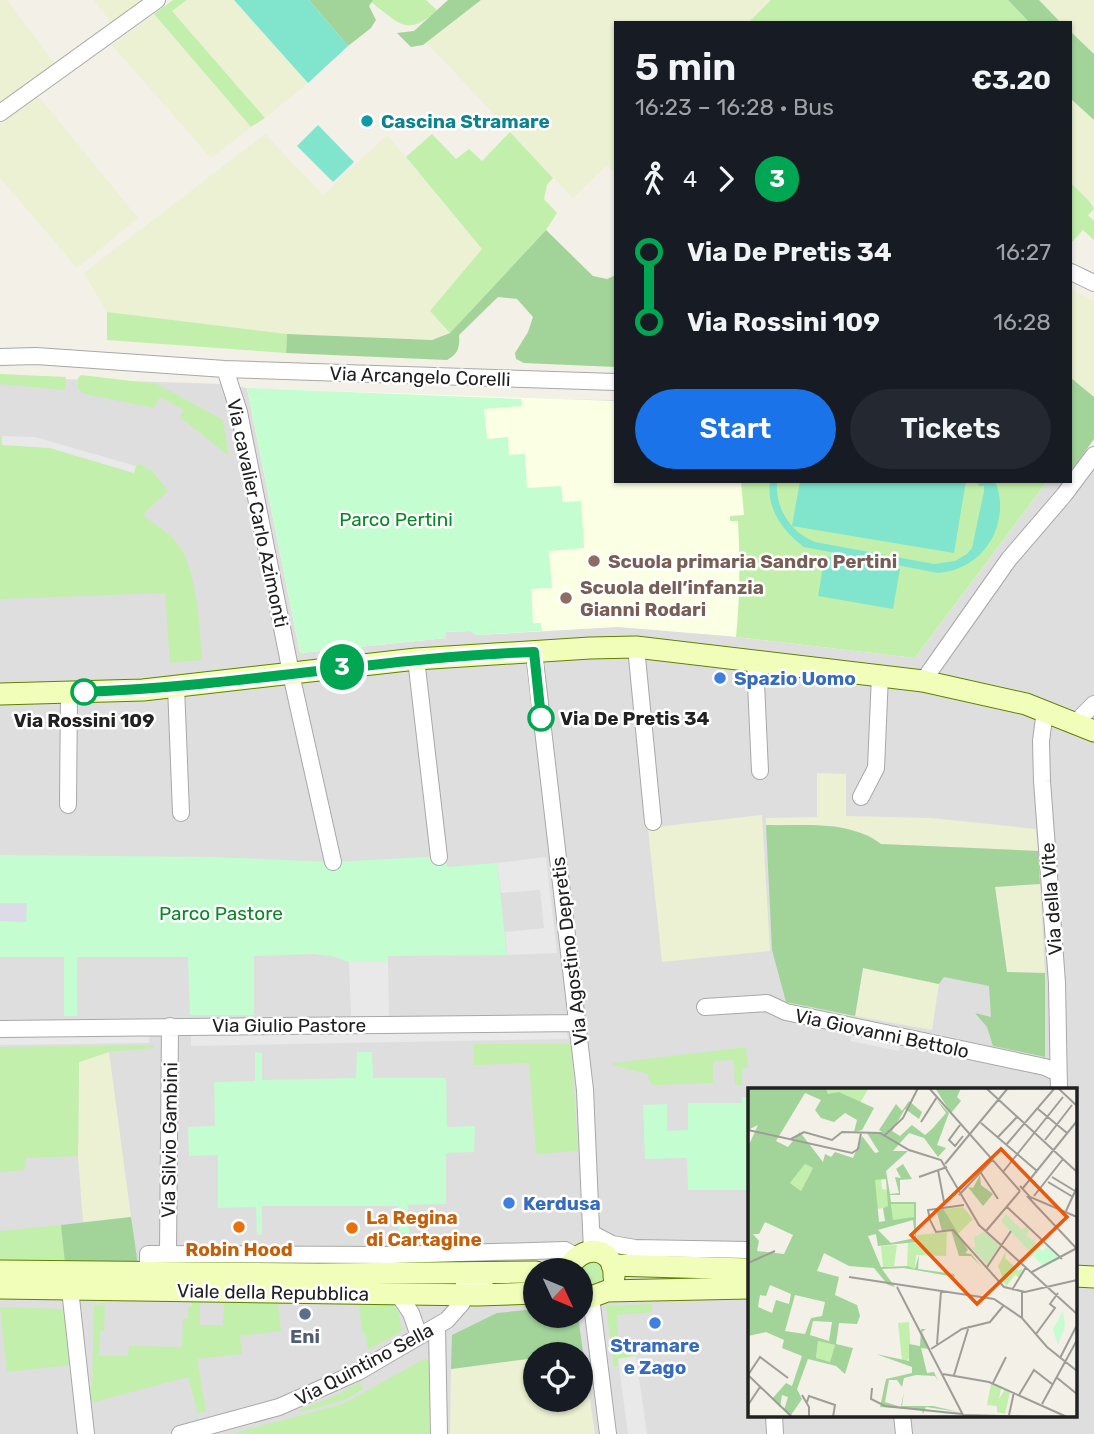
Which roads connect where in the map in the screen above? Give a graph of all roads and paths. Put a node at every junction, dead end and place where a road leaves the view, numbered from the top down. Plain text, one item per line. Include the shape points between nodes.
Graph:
1 (157, 0) edge
2 (0, 113) edge
3 (1072, 273) edge
4 (1094, 284) edge
5 (0, 357) edge
6 (225, 369) junction
7 (614, 382) edge
8 (1094, 456) edge
9 (636, 647) junction
10 (534, 652) junction
11 (416, 659) junction
12 (755, 661) junction
13 (291, 673) junction
14 (880, 675) junction
15 (923, 681) junction
16 (176, 686) junction
17 (69, 693) junction
18 (0, 694) edge
19 (1094, 704) edge
20 (1045, 710) junction
21 (1087, 728) edge
22 (760, 771) dead end
23 (861, 797) dead end
24 (68, 805) dead end
25 (181, 813) dead end
26 (653, 822) dead end
27 (439, 857) dead end
28 (333, 862) dead end
29 (705, 1007) dead end
30 (578, 1023) junction
31 (170, 1026) junction
32 (0, 1029) edge
33 (1059, 1081) edge
34 (748, 1250) edge
35 (168, 1253) junction
36 (575, 1258) edge
37 (576, 1258) edge
38 (578, 1258) edge
39 (586, 1258) edge
40 (612, 1265) junction
41 (748, 1269) edge
42 (0, 1271) edge
43 (148, 1273) junction
44 (523, 1273) edge
45 (1076, 1276) edge
46 (1094, 1277) edge
47 (69, 1280) junction
48 (523, 1280) edge
49 (0, 1288) edge
50 (748, 1288) edge
51 (523, 1293) edge
52 (398, 1294) junction
53 (593, 1294) edge
54 (462, 1295) junction
55 (437, 1327) junction
56 (419, 1336) junction
57 (774, 1416) edge
58 (902, 1416) edge
59 (86, 1434) edge
60 (180, 1434) edge
61 (439, 1434) edge
62 (608, 1434) edge
63 (775, 1434) edge
64 (904, 1434) edge

1 - 2 street
3 - 4 street
5 - 6 street
6 - 7 street, Via Arcangelo Corelli
6 - 13 street, Via cavalier Carlo Azimonti via 239,412
8 - 15 street via 1009,559
9 - 10 street
9 - 12 street
9 - 26 street
10 - 11 street
10 - 30 street, Via Agostino Depretis
11 - 13 street
11 - 27 street
12 - 14 street
12 - 22 street
13 - 16 street
13 - 28 street, Via cavalier Carlo Azimonti
14 - 15 street
14 - 23 street via 876,768
15 - 20 street
16 - 17 street
16 - 25 street
17 - 18 street
17 - 24 street
19 - 21 street via 1082,716
20 - 21 street
20 - 33 street, Via della Vite via 1041,741
29 - 33 street, Via Giovanni Bettolo via 767,1003 786,1012 1045,1067
30 - 31 street, Via Giulio Pastore
30 - 37 street, Via Agostino Depretis via 584,1090
31 - 32 street, Via Giulio Pastore
31 - 35 street, Via Silvio Gambini
34 - 38 street via 612,1244
35 - 36 street, Viale della Repubblica via 393,1255 565,1250
35 - 43 street, Viale della Repubblica via 148,1254
39 - 40 street via 605,1256
40 - 41 street
40 - 53 street via 614,1279
42 - 47 street, Viale della Repubblica
43 - 44 street, Viale della Repubblica
43 - 47 street, Viale della Repubblica
45 - 46 street
47 - 49 street, Viale della Repubblica
47 - 52 street, Viale della Repubblica
47 - 59 street
48 - 54 street, Viale della Repubblica via 467,1282
50 - 53 street
51 - 54 street
52 - 54 street, Viale della Repubblica
52 - 56 street
53 - 62 street
54 - 55 street, Via Quintino Sella via 459,1308
55 - 56 street, Via Quintino Sella
55 - 61 street
56 - 60 street, Via Quintino Sella via 300,1399
57 - 63 street
58 - 64 street

